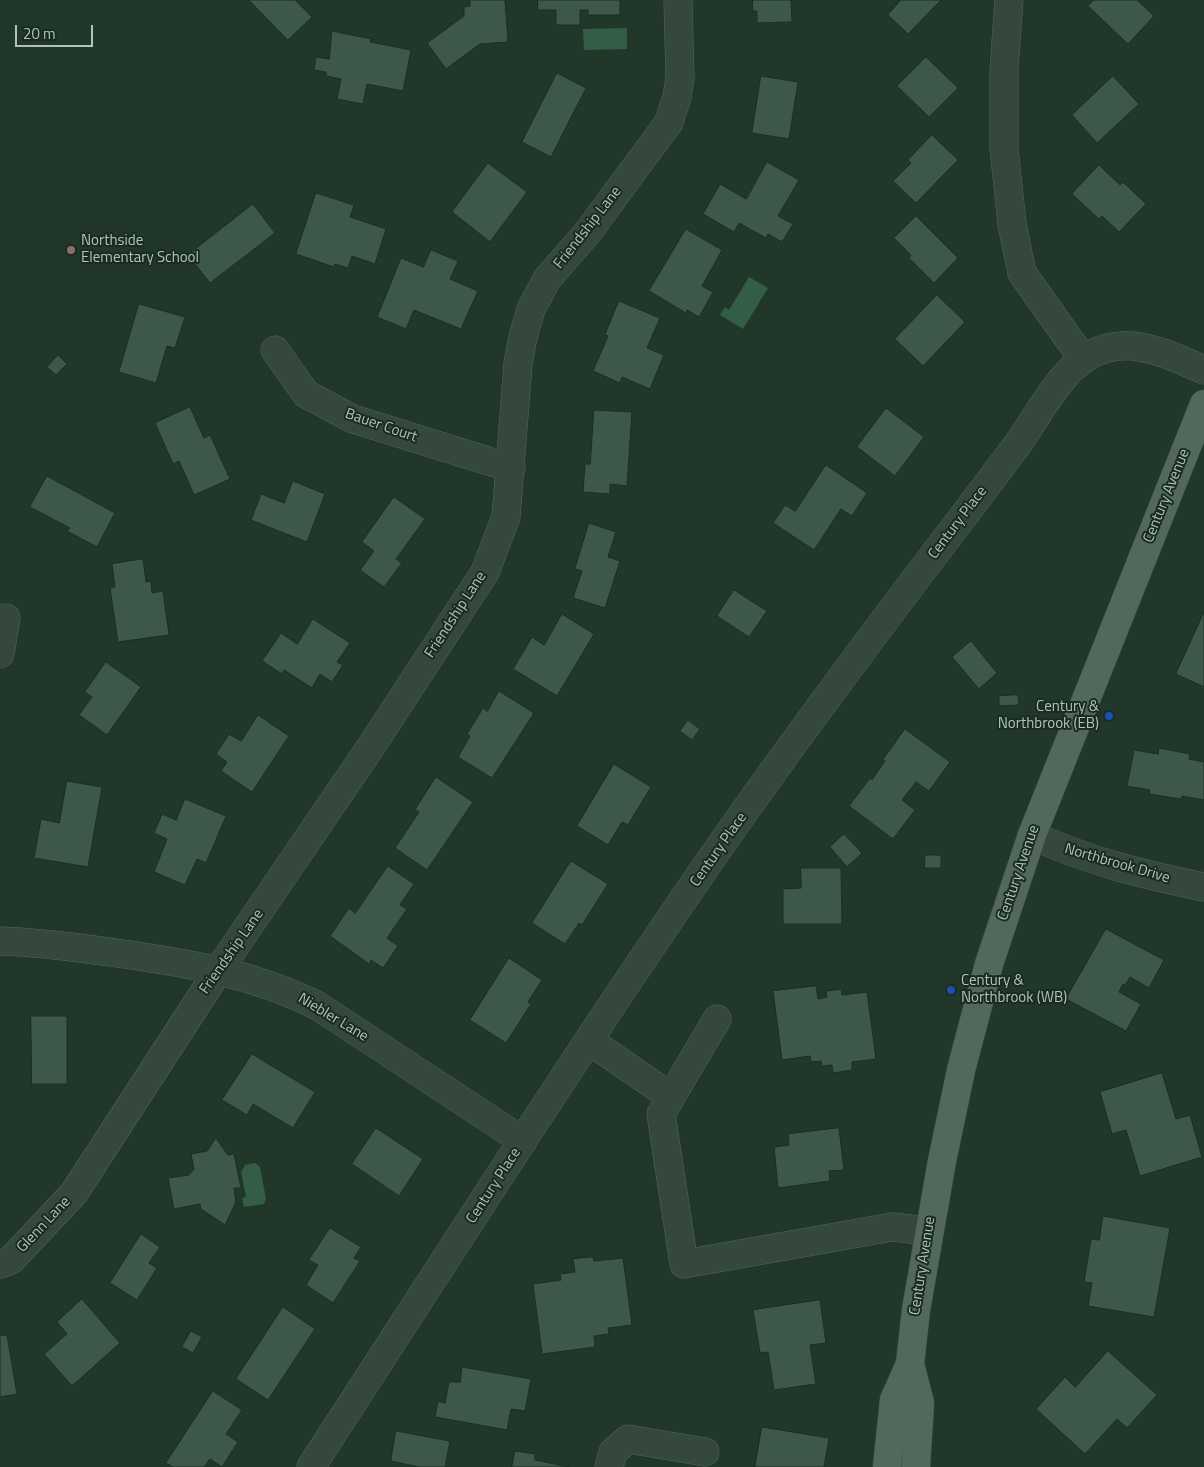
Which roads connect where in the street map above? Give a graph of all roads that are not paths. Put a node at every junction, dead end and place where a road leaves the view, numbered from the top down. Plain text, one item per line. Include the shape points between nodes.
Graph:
1 (678, 0) edge
2 (1009, 0) edge
3 (275, 350) dead end
4 (1083, 359) junction
5 (1204, 370) edge
6 (1204, 404) edge
7 (510, 468) junction
8 (6, 618) dead end
9 (0, 654) edge
10 (1032, 834) junction
11 (1204, 887) edge
12 (0, 941) edge
13 (218, 971) junction
14 (717, 1019) dead end
15 (590, 1041) junction
16 (671, 1097) junction
17 (523, 1141) junction
18 (83, 1179) joint
19 (928, 1231) junction
20 (0, 1264) edge
21 (910, 1364) junction
22 (705, 1452) dead end
23 (311, 1467) edge
24 (609, 1467) edge
25 (888, 1467) edge
26 (916, 1467) edge

1 - 7 street, Friendship Lane via 680,78 668,122 588,232 547,279 531,309 518,364
2 - 4 street via 1004,70 1004,148 1012,224 1022,273
3 - 7 street, Bauer Court via 306,394 353,419
4 - 5 street, Century Place via 1101,349 1121,344 1136,345
4 - 15 street, Century Place via 1066,375 857,656 716,853
6 - 10 main road, Century Avenue
7 - 13 street, Friendship Lane via 506,518 485,572
8 - 9 street
10 - 11 street, Northbrook Drive via 1064,850 1114,866
10 - 19 main road, Century Avenue via 989,964 966,1052
12 - 13 street, Niebler Lane via 155,958
13 - 17 street, Niebler Lane via 250,978 318,1006
13 - 18 street, Friendship Lane
14 - 16 street
15 - 16 street
15 - 17 street, Century Place
16 - 19 street via 661,1114 684,1264 892,1227
17 - 23 street, Century Place
18 - 20 street, Glenn Lane via 11,1260
19 - 21 main road, Century Avenue
21 - 25 main road, Century Avenue via 894,1400
21 - 26 main road, Century Avenue via 920,1403
22 - 24 street via 628,1439 612,1452

